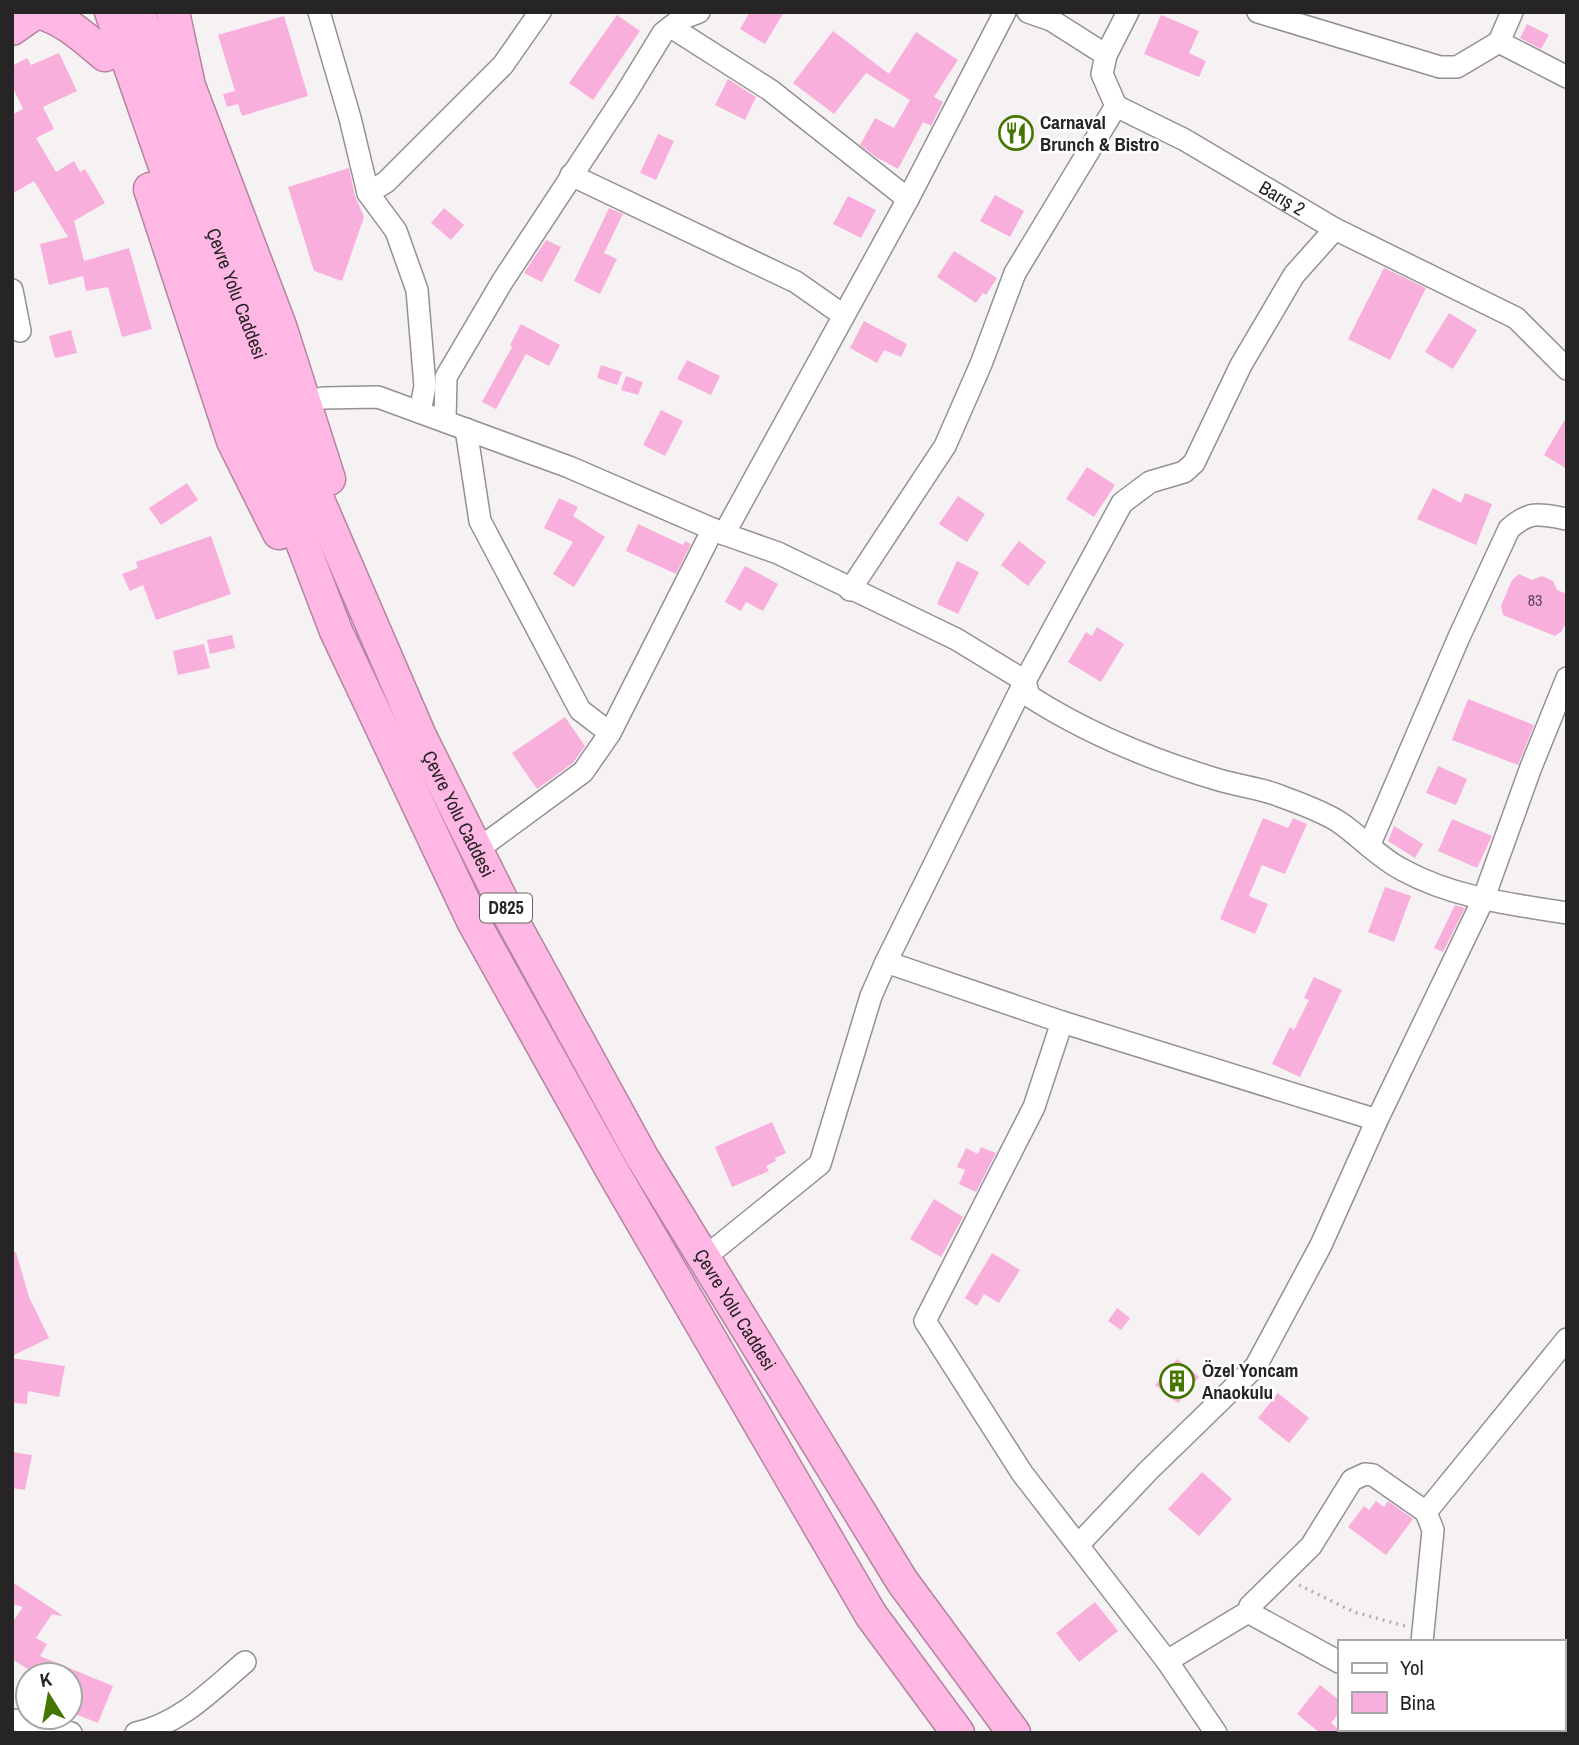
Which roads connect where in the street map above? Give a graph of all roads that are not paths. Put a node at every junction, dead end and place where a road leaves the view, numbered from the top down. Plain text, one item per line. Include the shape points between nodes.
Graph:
1 (37, 12) edge
2 (90, 12) edge
3 (110, 12) edge
4 (139, 12) edge
5 (173, 12) edge
6 (319, 12) edge
7 (540, 12) edge
8 (699, 12) edge
9 (1005, 12) edge
10 (1028, 12) edge
11 (1128, 12) edge
12 (1258, 12) edge
13 (1512, 12) edge
14 (671, 27) junction
15 (12, 29) edge
16 (1499, 42) junction
17 (105, 55) junction
18 (1106, 55) junction
19 (1567, 77) edge
20 (1116, 107) junction
21 (571, 174) junction
22 (368, 193) junction
23 (908, 199) junction
24 (1335, 229) junction
25 (12, 290) edge
26 (843, 315) junction
27 (20, 331) dead end
28 (1567, 369) edge
29 (303, 403) junction
30 (419, 412) junction
31 (445, 421) junction
32 (466, 429) junction
33 (1567, 519) edge
34 (719, 531) junction
35 (850, 590) junction
36 (369, 618) junction
37 (336, 631) junction
38 (1567, 678) edge
39 (1025, 681) junction
40 (611, 733) junction
41 (1369, 846) junction
42 (477, 850) junction
43 (1483, 900) junction
44 (1567, 913) edge
45 (886, 962) junction
46 (1062, 1022) junction
47 (1377, 1120) junction
48 (704, 1258) junction
49 (1567, 1339) edge
50 (1426, 1512) junction
51 (1078, 1545) junction
52 (1248, 1612) junction
53 (1423, 1636) edge
54 (1167, 1661) junction
55 (1338, 1661) edge
56 (245, 1662) dead end
57 (12, 1720) edge
58 (71, 1733) edge
59 (136, 1733) edge
60 (958, 1733) edge
61 (1014, 1733) edge
62 (1216, 1733) edge

1 - 15 highway
1 - 17 highway via 57,17
2 - 17 highway
3 - 37 highway, Çevre Yolu Caddesi / D825 via 235,367
4 - 36 highway, Çevre Yolu Caddesi / D825 via 178,137 256,347
5 - 29 highway via 190,86 280,326
6 - 22 street
7 - 22 street via 503,65 386,182
8 - 14 street
9 - 23 street
10 - 18 street via 1051,20
11 - 18 street
12 - 16 street via 1440,67 1457,67
13 - 16 street
14 - 21 street
14 - 23 street via 770,90
16 - 19 street
17 - 37 highway via 233,441 303,580
18 - 20 street via 1102,74
20 - 24 street, Barış 2 via 1185,140
20 - 35 street via 1015,273 945,446
21 - 26 street via 796,282
21 - 31 street via 446,377
22 - 30 street via 396,231 417,290 425,386
23 - 26 street
24 - 28 street, Barış 2 via 1516,318
24 - 39 street via 1294,275 1241,365 1194,463 1184,472 1150,482 1122,503
25 - 27 street
26 - 34 street
29 - 30 street via 378,397
29 - 36 highway via 359,568
30 - 31 street
31 - 32 street
32 - 34 street
32 - 40 street via 480,521 580,710
33 - 41 street via 1540,514 1522,517 1509,529
34 - 35 street via 778,553
34 - 40 street
35 - 39 street via 956,639
36 - 42 highway, Çevre Yolu Caddesi / D825 via 420,736
37 - 60 highway, Çevre Yolu Caddesi / D825 via 473,921 613,1172 871,1615
38 - 43 street
39 - 41 street via 1029,696 1115,743 1166,763 1278,795 1336,820
39 - 45 street
40 - 42 street via 583,772
41 - 43 street via 1402,870
42 - 48 highway, Çevre Yolu Caddesi / D825 via 642,1157
43 - 44 street
43 - 47 street
45 - 46 street
45 - 48 street via 871,996 820,1164
46 - 47 street
46 - 51 street via 1034,1107 925,1321 1022,1473
47 - 51 street via 1321,1245 1256,1366
48 - 61 highway, Çevre Yolu Caddesi / D825 via 902,1581
49 - 50 street
50 - 52 street via 1373,1475 1352,1480 1311,1546
50 - 53 street via 1433,1530
51 - 54 street
52 - 54 street
52 - 55 street
54 - 62 street
56 - 59 street via 184,1714
57 - 58 street

